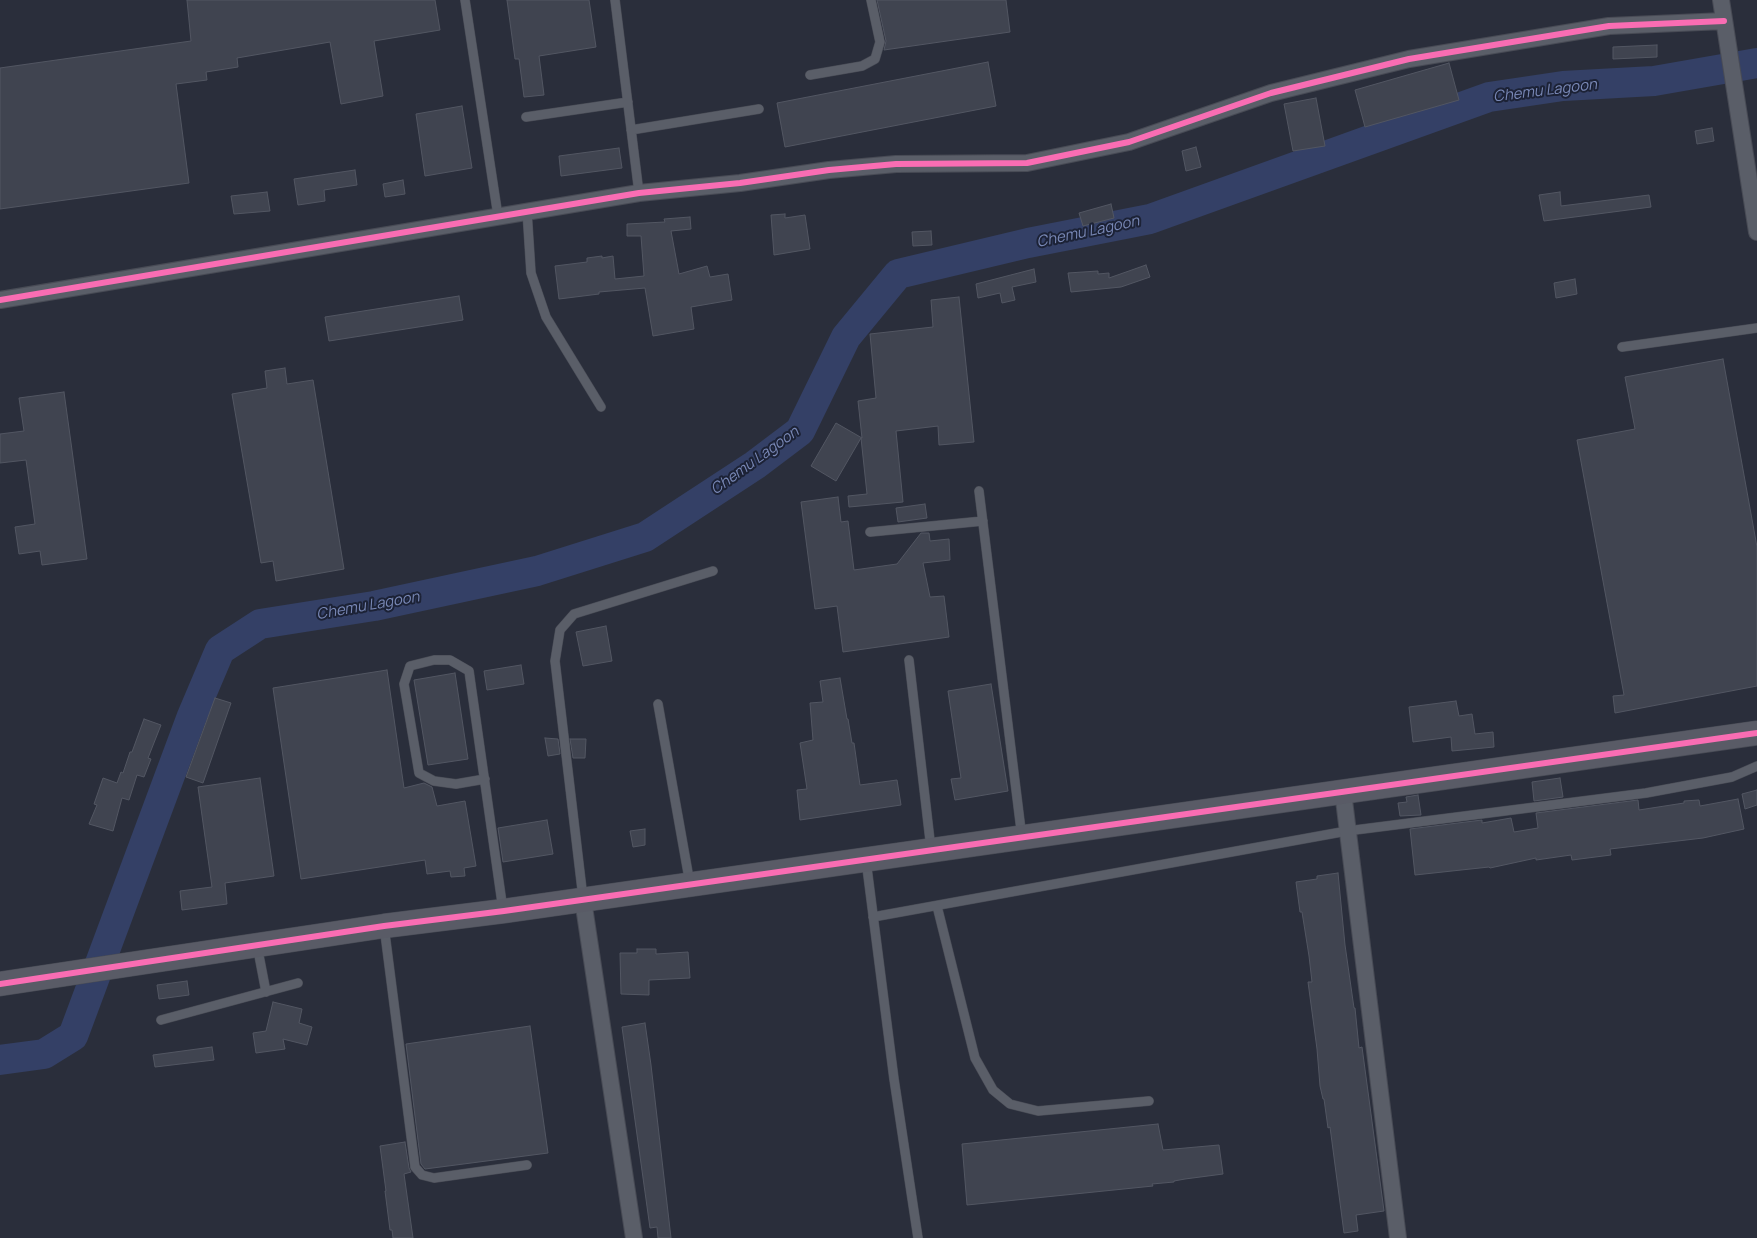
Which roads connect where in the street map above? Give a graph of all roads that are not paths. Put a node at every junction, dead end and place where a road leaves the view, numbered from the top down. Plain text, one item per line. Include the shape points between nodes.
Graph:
1 (465, 0) edge
2 (615, 0) edge
3 (871, 0) edge
4 (1721, 0) edge
5 (1724, 21) junction
6 (810, 75) dead end
7 (628, 102) junction
8 (759, 109) dead end
9 (526, 117) dead end
10 (631, 130) junction
11 (639, 193) junction
12 (527, 211) junction
13 (498, 216) junction
14 (1757, 232) edge
15 (0, 300) edge
16 (1757, 328) edge
17 (1622, 347) dead end
18 (601, 407) dead end
19 (979, 491) dead end
20 (983, 521) junction
21 (870, 532) dead end
22 (713, 571) dead end
23 (909, 660) dead end
24 (658, 704) dead end
25 (1757, 733) edge
26 (1757, 766) edge
27 (484, 779) junction
28 (1342, 792) junction
29 (1347, 831) junction
30 (1022, 838) junction
31 (931, 851) junction
32 (866, 860) junction
33 (690, 885) junction
34 (583, 900) junction
35 (936, 906) junction
36 (504, 911) junction
37 (873, 917) junction
38 (384, 926) junction
39 (258, 945) junction
40 (298, 983) dead end
41 (0, 984) edge
42 (266, 992) junction
43 (162, 1020) dead end
44 (1149, 1102) dead end
45 (527, 1165) dead end
46 (634, 1238) edge
47 (918, 1238) edge
48 (1398, 1238) edge

1 - 13 lane
2 - 7 lane
3 - 6 lane via 880,42 875,59 862,66
4 - 5 street
5 - 11 street via 1609,26 1409,59 1271,93 1129,142 1027,163 896,164
5 - 14 street
7 - 9 lane
7 - 10 lane
8 - 10 lane
10 - 11 lane
11 - 12 street
12 - 13 street
12 - 18 lane via 531,273 546,317
13 - 15 street
16 - 17 lane
19 - 20 lane
20 - 21 lane
20 - 30 lane
22 - 34 lane via 574,614 560,630 555,661
23 - 31 lane
24 - 33 lane
25 - 28 street
26 - 29 lane via 1732,777 1646,793
27 - 27 lane via 469,670 450,660 410,666 404,684 419,773 434,781 456,784
27 - 36 lane
28 - 29 street
28 - 30 street
29 - 35 lane
29 - 48 street
30 - 31 street
31 - 32 street
32 - 33 street
32 - 37 lane
33 - 34 street
34 - 36 street
34 - 46 street
35 - 37 lane
35 - 44 lane via 975,1058 993,1090 1010,1104 1038,1111
36 - 38 street
37 - 47 lane
38 - 39 street
38 - 45 lane via 415,1166 422,1175 434,1178
39 - 41 street
39 - 42 lane
40 - 42 lane
42 - 43 lane

